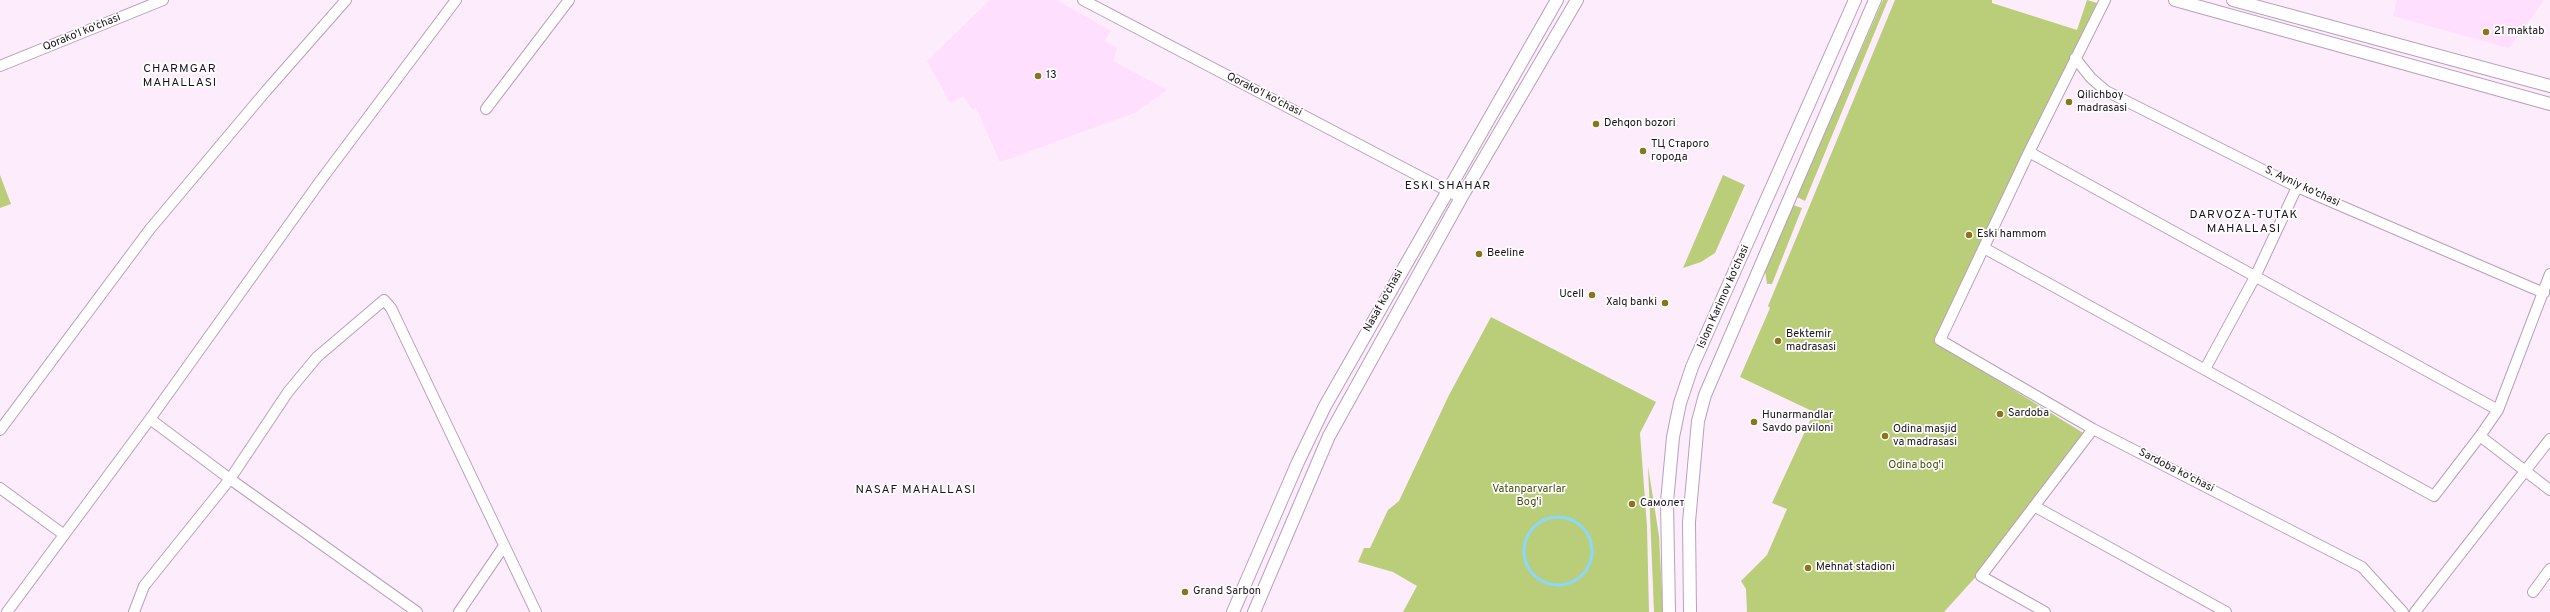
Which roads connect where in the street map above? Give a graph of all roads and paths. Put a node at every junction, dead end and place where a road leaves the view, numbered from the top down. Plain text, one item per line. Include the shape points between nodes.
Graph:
1 (163, 0) edge
2 (346, 0) edge
3 (456, 0) edge
4 (569, 0) edge
5 (1082, 0) edge
6 (1577, 0) edge
7 (1855, 0) edge
8 (1876, 0) edge
9 (2105, 0) edge
10 (2175, 0) edge
11 (2233, 0) edge
12 (1556, 2) edge
13 (2254, 6) junction
14 (1569, 12) junction
15 (2249, 21) junction
16 (2075, 58) junction
17 (0, 66) edge
18 (2550, 86) edge
19 (2550, 104) edge
20 (486, 109) dead end
21 (2029, 152) junction
22 (2297, 187) junction
23 (1446, 190) junction
24 (1461, 198) junction
25 (1984, 248) junction
26 (2550, 275) edge
27 (2255, 277) junction
28 (2544, 293) junction
29 (2205, 369) junction
30 (2498, 410) junction
31 (150, 419) junction
32 (2093, 429) junction
33 (0, 430) edge
34 (2480, 436) junction
35 (2550, 439) edge
36 (2525, 471) junction
37 (230, 479) junction
38 (0, 488) edge
39 (2550, 490) edge
40 (2034, 506) junction
41 (63, 534) junction
42 (504, 546) junction
43 (2550, 569) edge
44 (2533, 592) dead end
45 (7, 612) edge
46 (134, 612) edge
47 (418, 612) edge
48 (459, 612) edge
49 (536, 612) edge
50 (1233, 612) edge
51 (1254, 612) edge
52 (1669, 612) edge
53 (1690, 612) edge
54 (2045, 612) edge
55 (2226, 612) edge
56 (2403, 612) edge
57 (2415, 612) edge

1 - 17 street, Qorako'l ko'chasi
2 - 33 street via 150,229
3 - 31 street via 316,186
4 - 20 street
5 - 23 street, Qorako'l ko'chasi
6 - 14 main road, Nasaf ko‘chasi
7 - 52 main road, Islom Karimov ko‘chasi via 1692,367 1680,403 1673,437 1667,502
8 - 53 main road, Islom Karimov ko‘chasi via 1705,395 1698,421 1689,522
9 - 16 street
10 - 15 main road
11 - 13 main road
12 - 14 main road
12 - 23 main road, Nasaf ko‘chasi
13 - 15 main road
13 - 18 main road
14 - 24 main road, Nasaf ko‘chasi
15 - 19 main road
16 - 21 street
16 - 22 street, S. Ayniy ko'chasi via 2091,78 2106,91
21 - 25 street
21 - 27 street
22 - 27 street
22 - 28 street, S. Ayniy ko'chasi
23 - 24 street, Qorako'l ko'chasi
23 - 50 main road, Nasaf ko‘chasi via 1325,406
24 - 51 main road, Nasaf ko‘chasi via 1329,436
25 - 29 street
25 - 32 street, Sardoba ko'chasi via 1940,340
26 - 28 street
27 - 29 street
27 - 30 street
28 - 30 street
29 - 34 street via 2434,496
30 - 34 street
31 - 37 street
31 - 41 street
32 - 40 street
32 - 56 street, Sardoba ko'chasi via 2362,567
34 - 36 street
35 - 36 street
36 - 39 street
36 - 57 street
37 - 42 street via 288,392 312,363 384,300 391,308
37 - 46 street via 144,586
37 - 47 street
38 - 41 street
40 - 54 street via 1981,576
40 - 55 street
41 - 45 street
42 - 48 street
42 - 49 street
43 - 44 street

